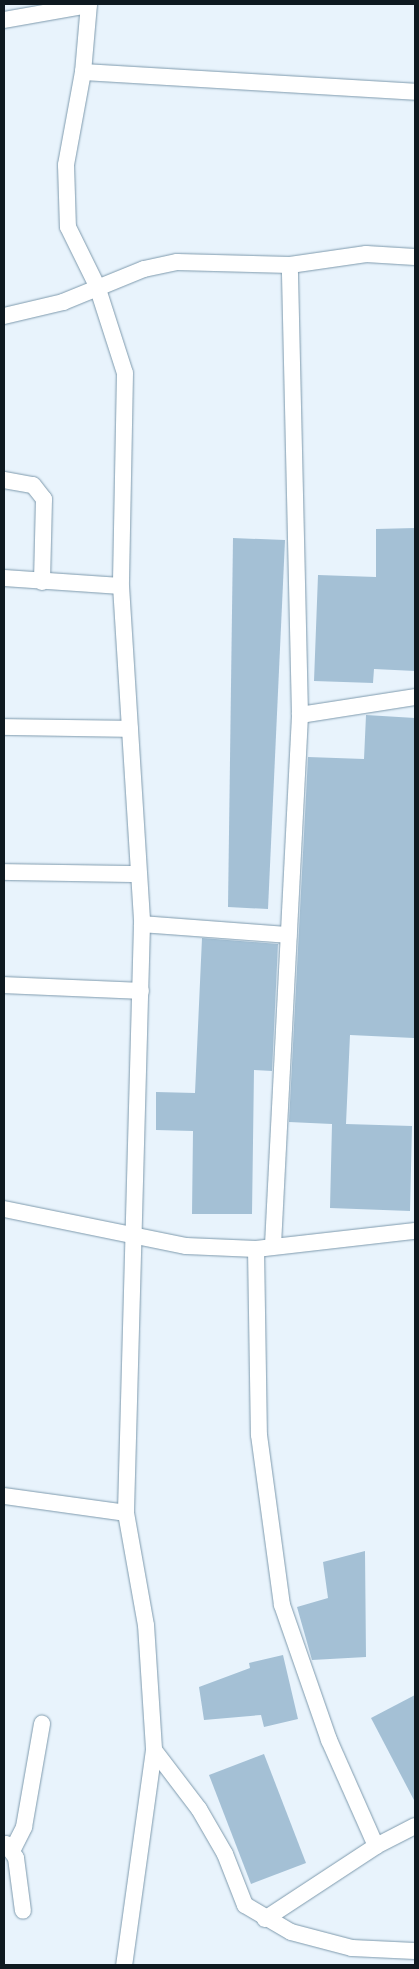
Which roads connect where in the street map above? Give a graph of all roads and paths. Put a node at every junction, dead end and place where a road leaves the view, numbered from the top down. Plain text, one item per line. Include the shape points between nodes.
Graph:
1 (89, 4) edge
2 (4, 20) edge
3 (83, 72) junction
4 (415, 92) edge
5 (415, 257) edge
6 (290, 264) junction
7 (97, 286) junction
8 (4, 316) edge
9 (4, 480) edge
10 (4, 578) edge
11 (42, 582) junction
12 (121, 586) junction
13 (415, 698) edge
14 (300, 715) junction
15 (4, 727) edge
16 (130, 729) junction
17 (4, 872) edge
18 (138, 874) junction
19 (142, 924) junction
20 (289, 935) junction
21 (4, 985) edge
22 (140, 991) junction
23 (4, 1209) edge
24 (415, 1231) edge
25 (134, 1235) junction
26 (273, 1245) junction
27 (256, 1249) junction
28 (4, 1496) edge
29 (126, 1513) junction
30 (42, 1724) dead end
31 (154, 1750) junction
32 (415, 1826) edge
33 (8, 1846) edge
34 (376, 1846) junction
35 (23, 1911) dead end
36 (266, 1919) junction
37 (415, 1951) edge
38 (124, 1965) edge

1 - 2 street
1 - 3 street
3 - 4 street
3 - 7 street via 66,165 68,228
5 - 6 street via 366,254
6 - 7 street via 177,262
6 - 14 street
7 - 8 street via 63,302
7 - 12 street via 125,373
9 - 11 street via 33,485 44,499
10 - 11 street
11 - 12 street
12 - 16 street
13 - 14 street
14 - 20 street
15 - 16 street
16 - 18 street
17 - 18 street
18 - 19 street
19 - 20 street
19 - 22 street
20 - 26 street
21 - 22 street
22 - 25 street
23 - 25 street
24 - 26 street
25 - 27 street via 186,1246
25 - 29 street
26 - 27 street
27 - 34 street via 259,1435 282,1605 329,1740
28 - 29 street
29 - 31 street via 146,1625
30 - 33 street via 24,1827
31 - 36 street via 199,1809 224,1854 245,1905
31 - 38 street
32 - 34 street
33 - 35 street
34 - 36 street
36 - 37 street via 291,1932 352,1948

